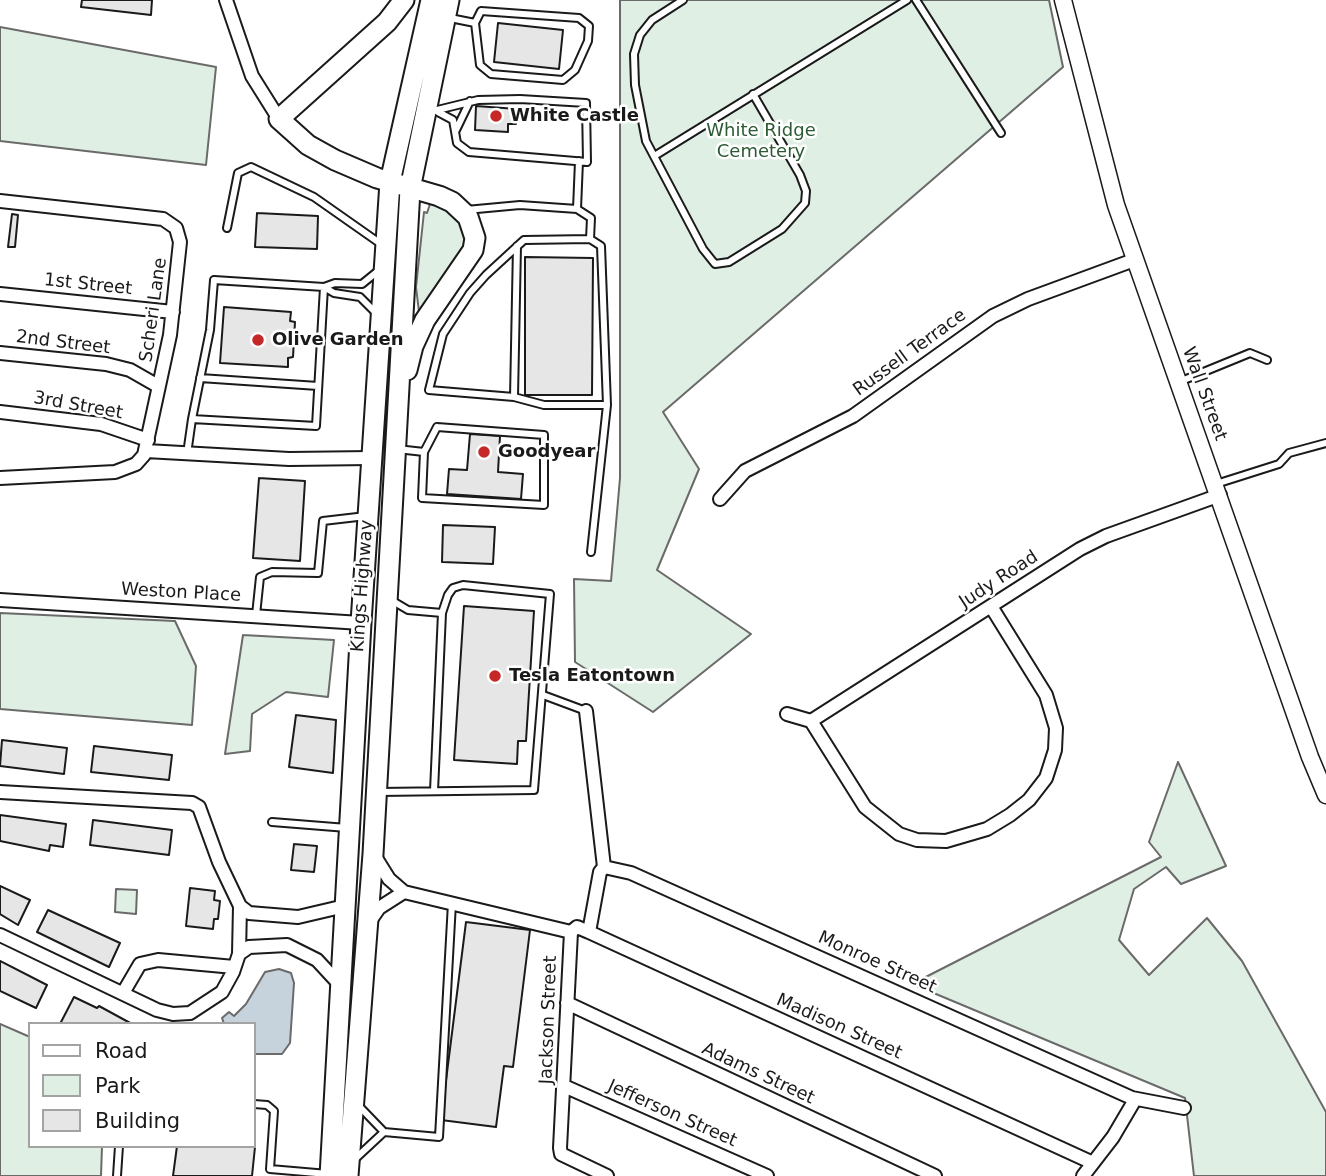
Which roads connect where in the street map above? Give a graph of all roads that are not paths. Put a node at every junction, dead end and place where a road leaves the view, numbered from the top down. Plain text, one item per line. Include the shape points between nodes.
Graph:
1 (226, 0) edge
2 (404, 0) edge
3 (683, 0) edge
4 (907, 0) edge
5 (916, 0) edge
6 (1063, 0) edge
7 (444, 4) edge
8 (475, 23) junction
9 (753, 94) junction
10 (470, 101) junction
11 (431, 112) junction
12 (279, 119) junction
13 (456, 130) junction
14 (1001, 133) dead end
15 (656, 155) junction
16 (579, 161) junction
17 (390, 182) junction
18 (410, 189) junction
19 (0, 201) edge
20 (577, 209) junction
21 (462, 210) junction
22 (227, 228) dead end
23 (590, 239) junction
24 (517, 246) junction
25 (385, 252) junction
26 (1135, 260) junction
27 (324, 287) junction
28 (0, 295) edge
29 (173, 312) junction
30 (380, 325) junction
31 (0, 353) edge
32 (1267, 360) dead end
33 (200, 378) junction
34 (1179, 382) junction
35 (158, 386) junction
36 (318, 386) junction
37 (514, 397) junction
38 (607, 405) junction
39 (0, 412) edge
40 (192, 419) junction
41 (396, 421) junction
42 (1326, 443) edge
43 (147, 446) junction
44 (395, 449) junction
45 (424, 452) junction
46 (187, 454) junction
47 (371, 458) junction
48 (0, 478) edge
49 (1218, 489) junction
50 (720, 499) dead end
51 (368, 516) junction
52 (591, 552) dead end
53 (387, 598) junction
54 (0, 600) edge
55 (992, 608) junction
56 (442, 613) junction
57 (256, 615) junction
58 (361, 623) junction
59 (543, 695) junction
60 (586, 711) joint
61 (787, 714) dead end
62 (811, 721) junction
63 (434, 791) junction
64 (0, 792) edge
65 (377, 792) junction
66 (1326, 795) edge
67 (272, 822) dead end
68 (349, 828) junction
69 (373, 854) junction
70 (604, 867) junction
71 (404, 892) junction
72 (452, 903) junction
73 (240, 906) junction
74 (345, 906) junction
75 (367, 926) junction
76 (571, 932) junction
77 (589, 932) junction
78 (0, 935) edge
79 (239, 954) junction
80 (234, 967) junction
81 (341, 985) junction
82 (123, 993) junction
83 (567, 1003) junction
84 (564, 1086) junction
85 (1132, 1098) junction
86 (354, 1100) junction
87 (256, 1104) edge
88 (1184, 1108) dead end
89 (384, 1132) junction
90 (119, 1148) edge
91 (270, 1172) edge
92 (1088, 1172) edge
93 (339, 1173) edge
94 (117, 1176) edge
95 (607, 1176) edge
96 (767, 1176) edge
97 (935, 1176) edge

1 - 12 street via 252,76
2 - 12 main road via 387,22
3 - 15 lane via 646,25 634,54 642,129
4 - 9 lane
5 - 14 lane
6 - 26 street, Wall Street via 1099,148
7 - 8 lane
7 - 11 main road, Kings Highway
7 - 17 main road, Kings Highway
8 - 8 lane via 481,11 579,18 589,26 588,41 575,70 563,80 491,74 480,65
9 - 15 lane
9 - 15 lane via 800,175 807,196 793,220 729,262 715,264 709,259
10 - 11 lane
10 - 13 lane
10 - 16 lane via 586,103 587,162
11 - 13 lane via 453,120
11 - 18 main road, Kings Highway
12 - 17 main road via 321,153
13 - 16 lane via 457,143 469,152
16 - 20 lane
17 - 18 main road
17 - 25 main road, Kings Highway
18 - 21 main road via 439,196
18 - 41 main road, Kings Highway
19 - 29 street, Scheri Lane via 170,222 180,242
20 - 21 lane via 520,205
20 - 23 lane via 591,218
21 - 41 main road via 472,226 472,250 413,346
22 - 25 lane via 238,173 251,167 314,197
23 - 24 lane via 524,240
23 - 38 lane via 601,246
24 - 37 lane
24 - 37 lane via 470,293 443,334 429,390
25 - 27 lane via 370,280
25 - 30 main road, Kings Highway
26 - 34 street, Wall Street
26 - 50 street, Russell Terrace via 993,316 853,416 745,471
27 - 30 lane via 369,303
27 - 33 lane via 214,280
27 - 36 lane
28 - 29 street, 1st Street
29 - 35 street, Scheri Lane
30 - 47 main road, Kings Highway
31 - 35 street, 2nd Street via 106,364 130,370
32 - 34 lane via 1250,353
33 - 36 lane
33 - 40 lane
34 - 49 street, Wall Street
35 - 43 street, Scheri Lane
36 - 40 lane via 316,426
37 - 38 lane via 544,405
38 - 52 lane
39 - 43 street, 3rd Street via 101,424
40 - 46 lane
41 - 44 main road, Kings Highway
42 - 49 lane via 1289,453 1279,464
43 - 46 street
43 - 48 street via 136,464 115,472
44 - 45 lane
44 - 53 main road, Kings Highway
45 - 45 lane via 422,498 544,505 544,435 437,427
46 - 47 street via 289,460
47 - 51 main road, Kings Highway
49 - 55 street, Judy Road via 1106,536
49 - 66 street, Wall Street
51 - 57 lane via 323,521 318,573 272,572 260,577
51 - 58 main road, Kings Highway
53 - 56 lane via 408,611
53 - 65 main road, Kings Highway
54 - 57 street, Weston Place
55 - 62 street, Judy Road
55 - 62 street via 1046,695 1056,729 1046,778 1010,816 946,841 899,834 866,807
56 - 59 lane via 453,588 463,586 551,594
56 - 63 lane
57 - 58 street, Weston Place
58 - 68 main road, Kings Highway
59 - 60 lane
59 - 63 lane via 534,790
60 - 70 street
61 - 62 street
63 - 65 lane
64 - 73 street via 192,803 199,807
65 - 69 main road, Kings Highway
67 - 68 lane
68 - 74 main road, Kings Highway
69 - 71 street
69 - 75 main road, Kings Highway
70 - 77 street
70 - 85 street, Monroe Street via 631,873
71 - 72 street, Jackson Street
71 - 75 street via 379,908
72 - 76 street, Jackson Street
72 - 89 lane via 439,1137
73 - 74 street via 268,917 298,917
73 - 79 street
74 - 81 main road, Kings Highway
75 - 86 main road, Kings Highway
76 - 77 street, Madison Street via 577,927
76 - 83 street, Jackson Street
77 - 92 street, Madison Street
78 - 82 street
79 - 80 street
79 - 81 street via 250,947 287,945 317,960
80 - 82 street via 158,960 140,964
80 - 82 street via 222,992 190,1013 165,1012
81 - 93 main road, Kings Highway
83 - 84 street, Jackson Street
83 - 97 street, Adams Street
84 - 95 street, Jackson Street via 561,1154
84 - 96 street, Jefferson Street
85 - 88 street, Monroe Street
85 - 92 street
86 - 89 lane
86 - 93 main road, Kings Highway
87 - 91 lane via 274,1111
89 - 93 lane
90 - 94 lane
91 - 93 lane

